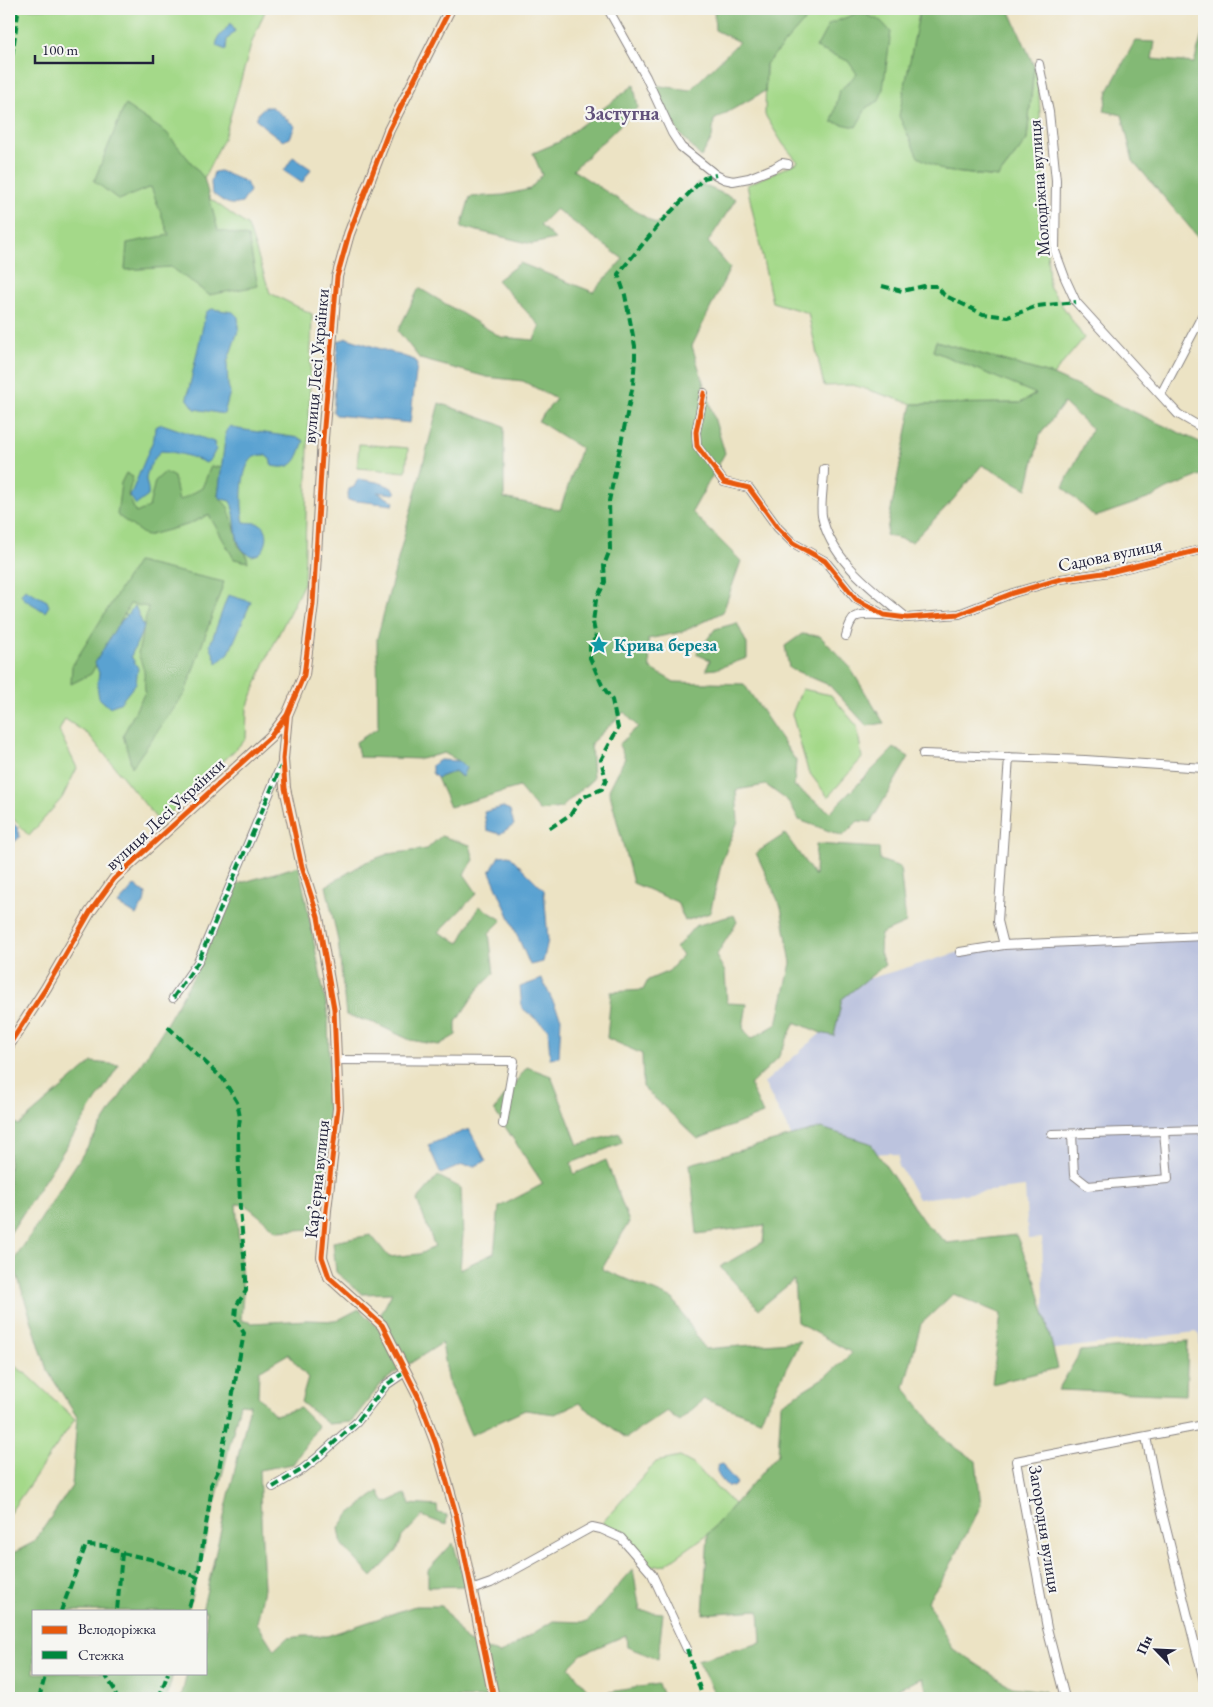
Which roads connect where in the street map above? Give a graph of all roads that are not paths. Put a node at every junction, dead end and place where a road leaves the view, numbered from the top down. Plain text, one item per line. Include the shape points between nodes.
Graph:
1 (450, 9) edge
2 (608, 9) edge
3 (1039, 64) dead end
4 (788, 164) dead end
5 (1204, 312) edge
6 (704, 393) dead end
7 (1161, 394) junction
8 (1204, 429) edge
9 (824, 470) dead end
10 (1204, 549) edge
11 (884, 615) junction
12 (907, 618) junction
13 (846, 636) dead end
14 (287, 715) junction
15 (266, 740) junction
16 (923, 754) dead end
17 (284, 755) junction
18 (1009, 757) junction
19 (1204, 768) edge
20 (300, 859) joint
21 (1204, 936) edge
22 (1004, 945) junction
23 (960, 952) dead end
24 (173, 998) dead end
25 (9, 1045) edge
26 (336, 1060) junction
27 (503, 1124) dead end
28 (1204, 1130) edge
29 (1164, 1131) junction
30 (1052, 1134) dead end
31 (1072, 1134) junction
32 (405, 1372) junction
33 (1204, 1425) edge
34 (1146, 1437) junction
35 (273, 1487) dead end
36 (471, 1590) junction
37 (687, 1649) dead end
38 (1204, 1682) edge
39 (494, 1698) edge
40 (1065, 1698) edge

1 - 14 street, вулиця Лесі Українки via 390,130 349,234 337,277 313,604 304,675
2 - 4 street via 681,147 716,175 733,181 749,178 782,163
3 - 7 street, Молодіжна вулиця via 1049,112 1055,170 1056,251 1065,278 1076,302
5 - 7 street
6 - 11 street via 696,432 697,446 724,482 748,488 778,528 793,542 825,561 856,599
7 - 8 street, Молодіжна вулиця via 1178,414
9 - 12 street via 822,514 828,536 848,566
10 - 12 street, Садова вулиця via 1110,572 1061,579 959,614
11 - 12 street, Садова вулиця
11 - 13 street via 858,615 848,626
14 - 15 street, вулиця Лесі Українки
14 - 17 street, вулиця Лесі Українки
15 - 17 street via 277,743
15 - 25 street, вулиця Лесі Українки via 114,879 90,912
16 - 18 street
17 - 20 street, вулиця Лесі Українки via 285,788
17 - 24 street via 198,962
18 - 19 street
18 - 22 street via 998,921
20 - 26 street, Карʼєрна вулиця via 318,917 334,1010
21 - 22 street
22 - 23 street
26 - 27 street via 514,1061
26 - 32 street, Карʼєрна вулиця via 338,1108 322,1257 329,1277 382,1325
28 - 29 street
29 - 31 street
29 - 31 street via 1168,1180 1088,1186 1074,1175
30 - 31 street
32 - 35 street via 386,1385 357,1422 317,1458
32 - 36 street, Карʼєрна вулиця via 436,1444 456,1514
33 - 34 street, Загородня вулиця
34 - 38 street
34 - 40 street, Загородня вулиця via 1016,1461 1047,1628
36 - 37 street via 491,1583 592,1526 621,1538 652,1574
36 - 39 street, Карʼєрна вулиця

